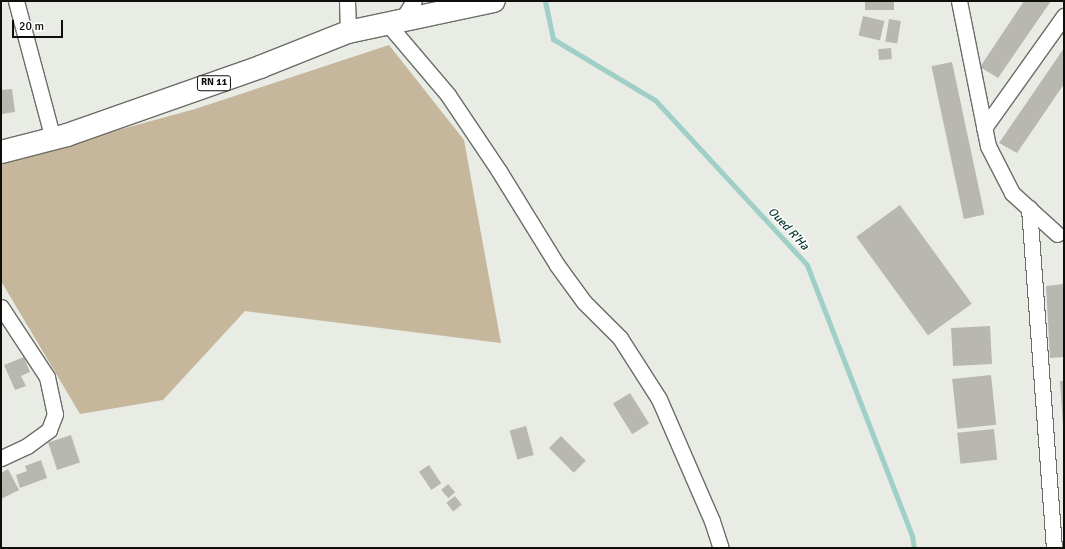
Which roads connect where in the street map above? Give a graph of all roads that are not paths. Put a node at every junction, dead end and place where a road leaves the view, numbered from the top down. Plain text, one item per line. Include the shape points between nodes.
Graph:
1 (16, 1) edge
2 (347, 1) edge
3 (494, 1) edge
4 (959, 1) edge
5 (421, 8) edge
6 (1064, 16) edge
7 (395, 22) junction
8 (348, 32) junction
9 (984, 128) junction
10 (53, 139) junction
11 (1, 152) edge
12 (1029, 208) junction
13 (1057, 234) dead end
14 (1, 307) edge
15 (1, 458) edge
16 (721, 548) edge
17 (1054, 548) edge

1 - 10 street
2 - 8 street
3 - 5 main road, RN 11
4 - 9 street
5 - 7 main road, RN 11
6 - 9 street
7 - 8 main road, RN 11
7 - 16 street via 499,171 557,265 584,302 620,338 655,393 712,521
8 - 10 main road, RN 11 via 260,67
9 - 12 street via 988,146 1012,193
10 - 11 main road, RN 11
12 - 13 street
12 - 17 street
14 - 15 street via 47,377 55,414 49,430 27,446

